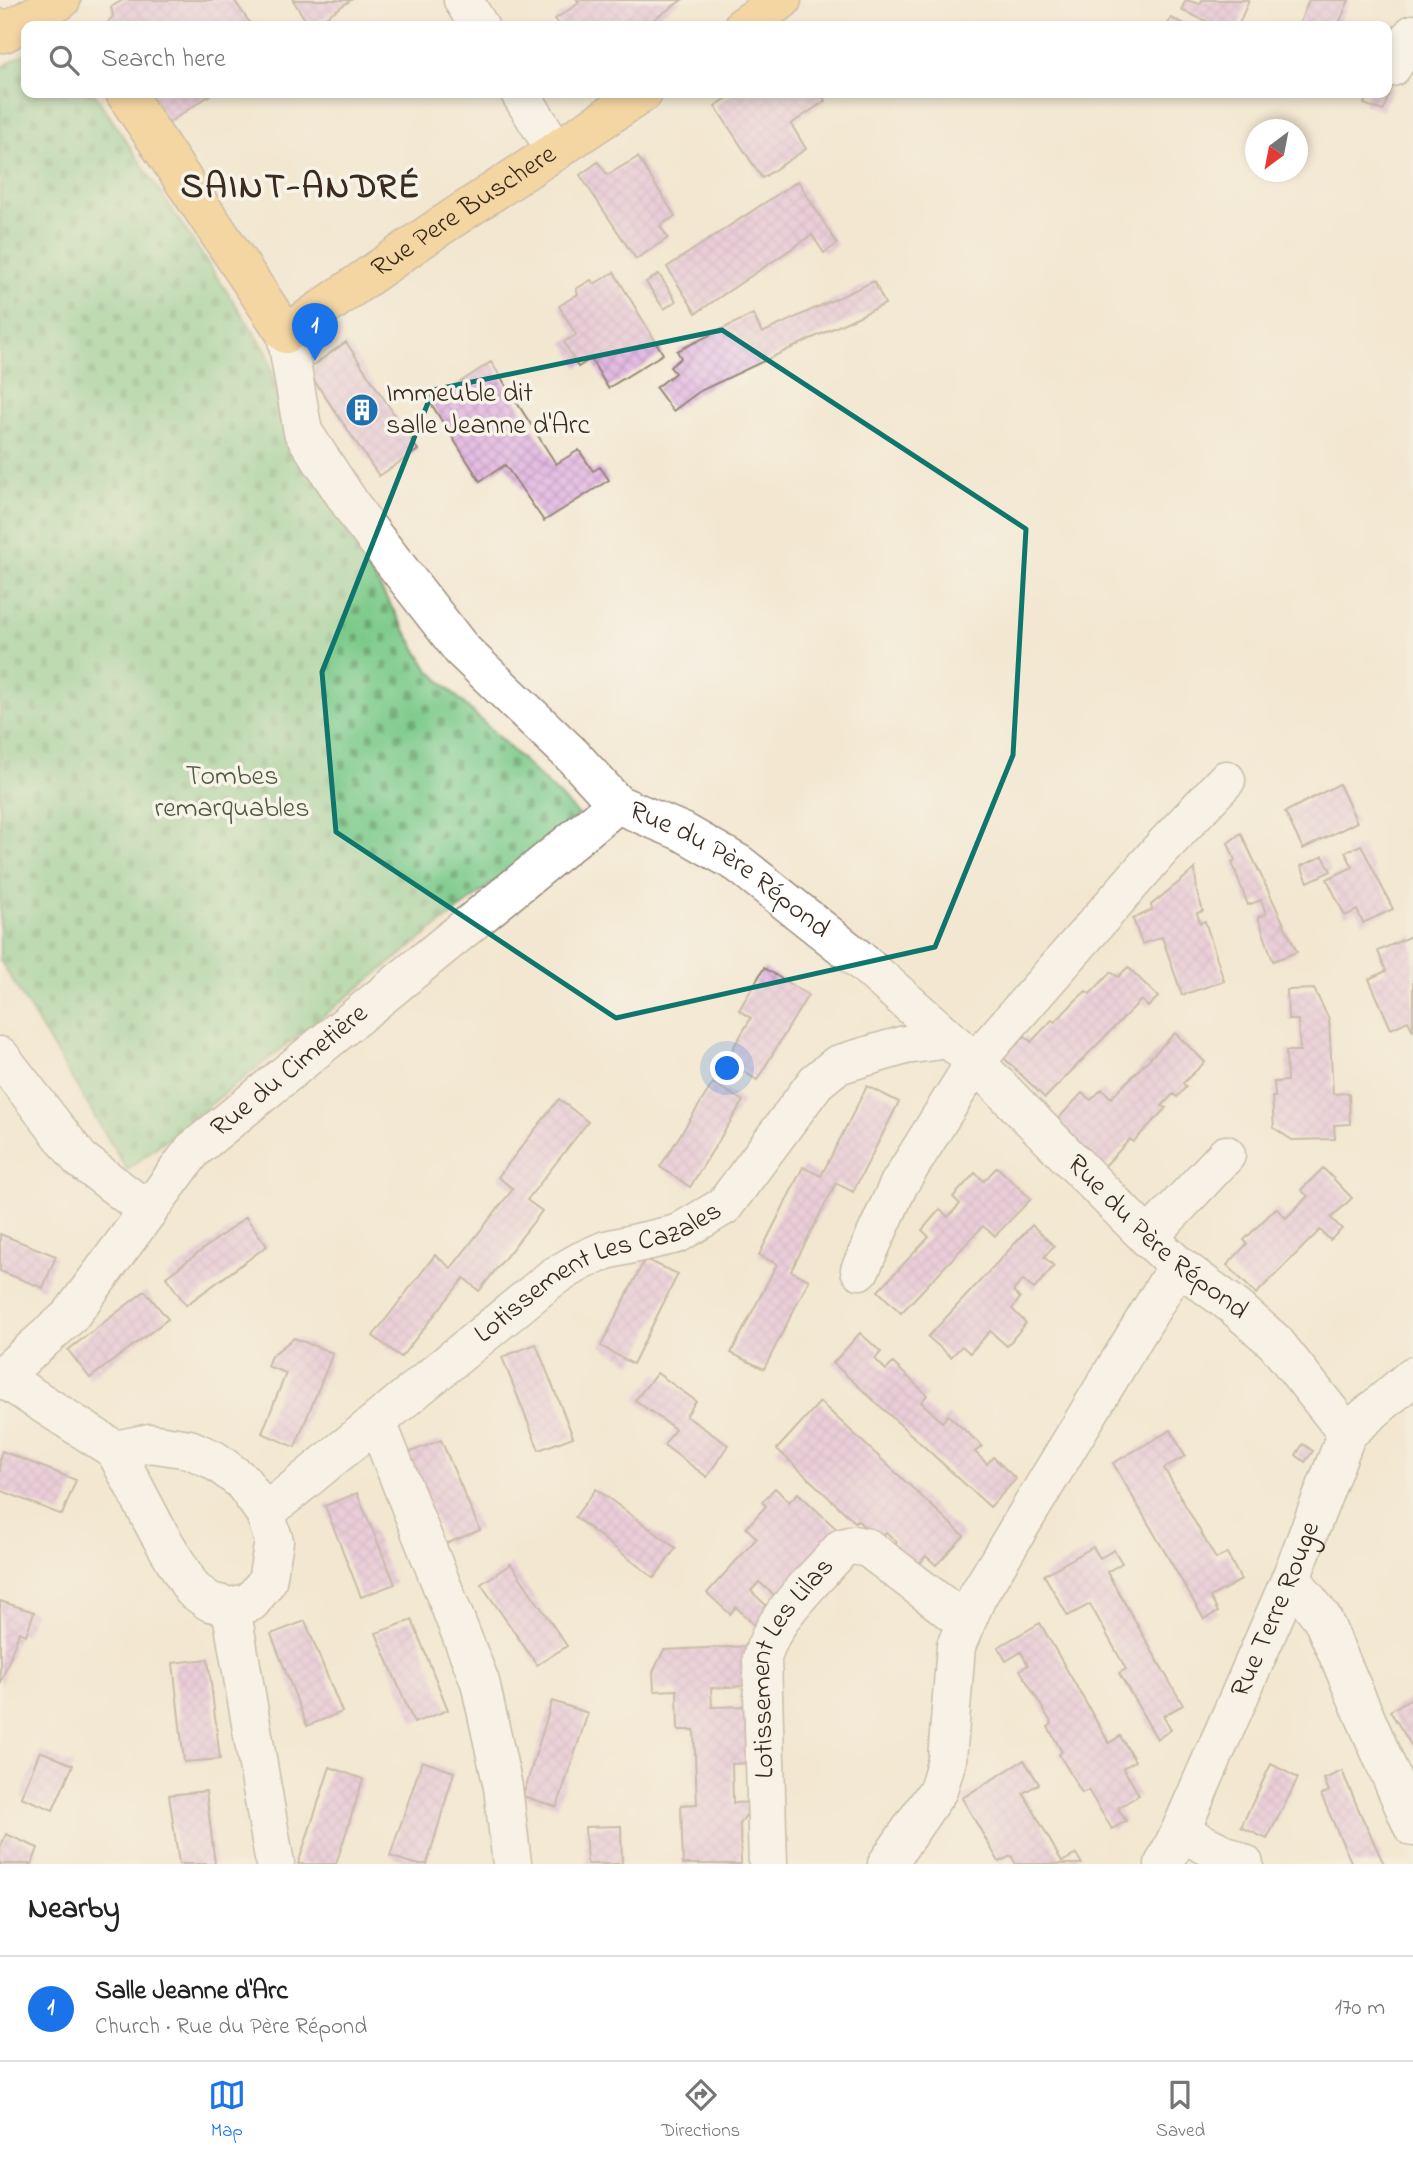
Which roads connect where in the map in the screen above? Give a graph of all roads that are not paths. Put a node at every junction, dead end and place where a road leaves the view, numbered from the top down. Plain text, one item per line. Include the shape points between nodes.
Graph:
1 (463, 0) edge
2 (782, 0) edge
3 (64, 7) edge
4 (29, 21) edge
5 (476, 21) edge
6 (750, 21) edge
7 (21, 24) edge
8 (1, 32) edge
9 (1413, 34) edge
10 (1392, 67) dead end
11 (128, 98) edge
12 (523, 98) edge
13 (636, 98) edge
14 (556, 151) junction
15 (286, 334) junction
16 (1226, 780) dead end
17 (617, 804) junction
18 (961, 1050) junction
19 (0, 1056) edge
20 (1226, 1155) dead end
21 (148, 1211) junction
22 (1148, 1238) junction
23 (1178, 1265) junction
24 (860, 1270) dead end
25 (1, 1376) edge
26 (1413, 1376) edge
27 (377, 1422) junction
28 (1347, 1433) junction
29 (115, 1450) junction
30 (265, 1513) junction
31 (1291, 1578) junction
32 (231, 1607) junction
33 (965, 1622) junction
34 (1413, 1827) edge
35 (1172, 1848) edge
36 (275, 1864) edge
37 (512, 1864) edge
38 (768, 1864) edge
39 (887, 1864) edge
40 (1244, 1864) edge

1 - 5 street
2 - 6 main road
3 - 4 main road
7 - 8 main road
9 - 10 street
11 - 15 main road, Rue du Père Répond
12 - 14 street
13 - 14 main road, Rue Pere Buschere
14 - 15 main road, Rue Pere Buschere
15 - 17 street, Rue du Père Répond via 303,432 361,520 462,650
16 - 18 street
17 - 18 street, Rue du Père Répond via 683,832 739,864 860,960
17 - 21 street, Rue du Cimetière via 193,1150
18 - 22 street, Rue du Père Répond
18 - 24 street
18 - 27 street, Lotissement Les Cazales via 905,1045 837,1065 816,1082 724,1206 677,1234 606,1250 552,1278
19 - 21 street via 80,1159
20 - 22 street
21 - 25 street, Rue du Cimetière via 70,1316
22 - 23 street, Rue du Père Répond
23 - 28 street, Rue du Père Répond via 1275,1342
23 - 33 street
25 - 29 street
26 - 28 street, Rue Terre Rouge
27 - 30 street, Lotissement Les Cazales
27 - 37 street via 480,1682 503,1787
28 - 31 street, Rue Terre Rouge
29 - 30 street via 150,1443 189,1449 214,1460 242,1481
29 - 32 street via 192,1589 210,1602
30 - 32 street via 274,1541 267,1581 251,1602
31 - 34 street via 1322,1618
31 - 35 street, Rue Terre Rouge
32 - 36 street
33 - 38 street, Lotissement Les Lilas via 868,1548 853,1545 842,1548 776,1624 762,1658
33 - 39 street via 956,1646 947,1760 937,1790
35 - 40 street

